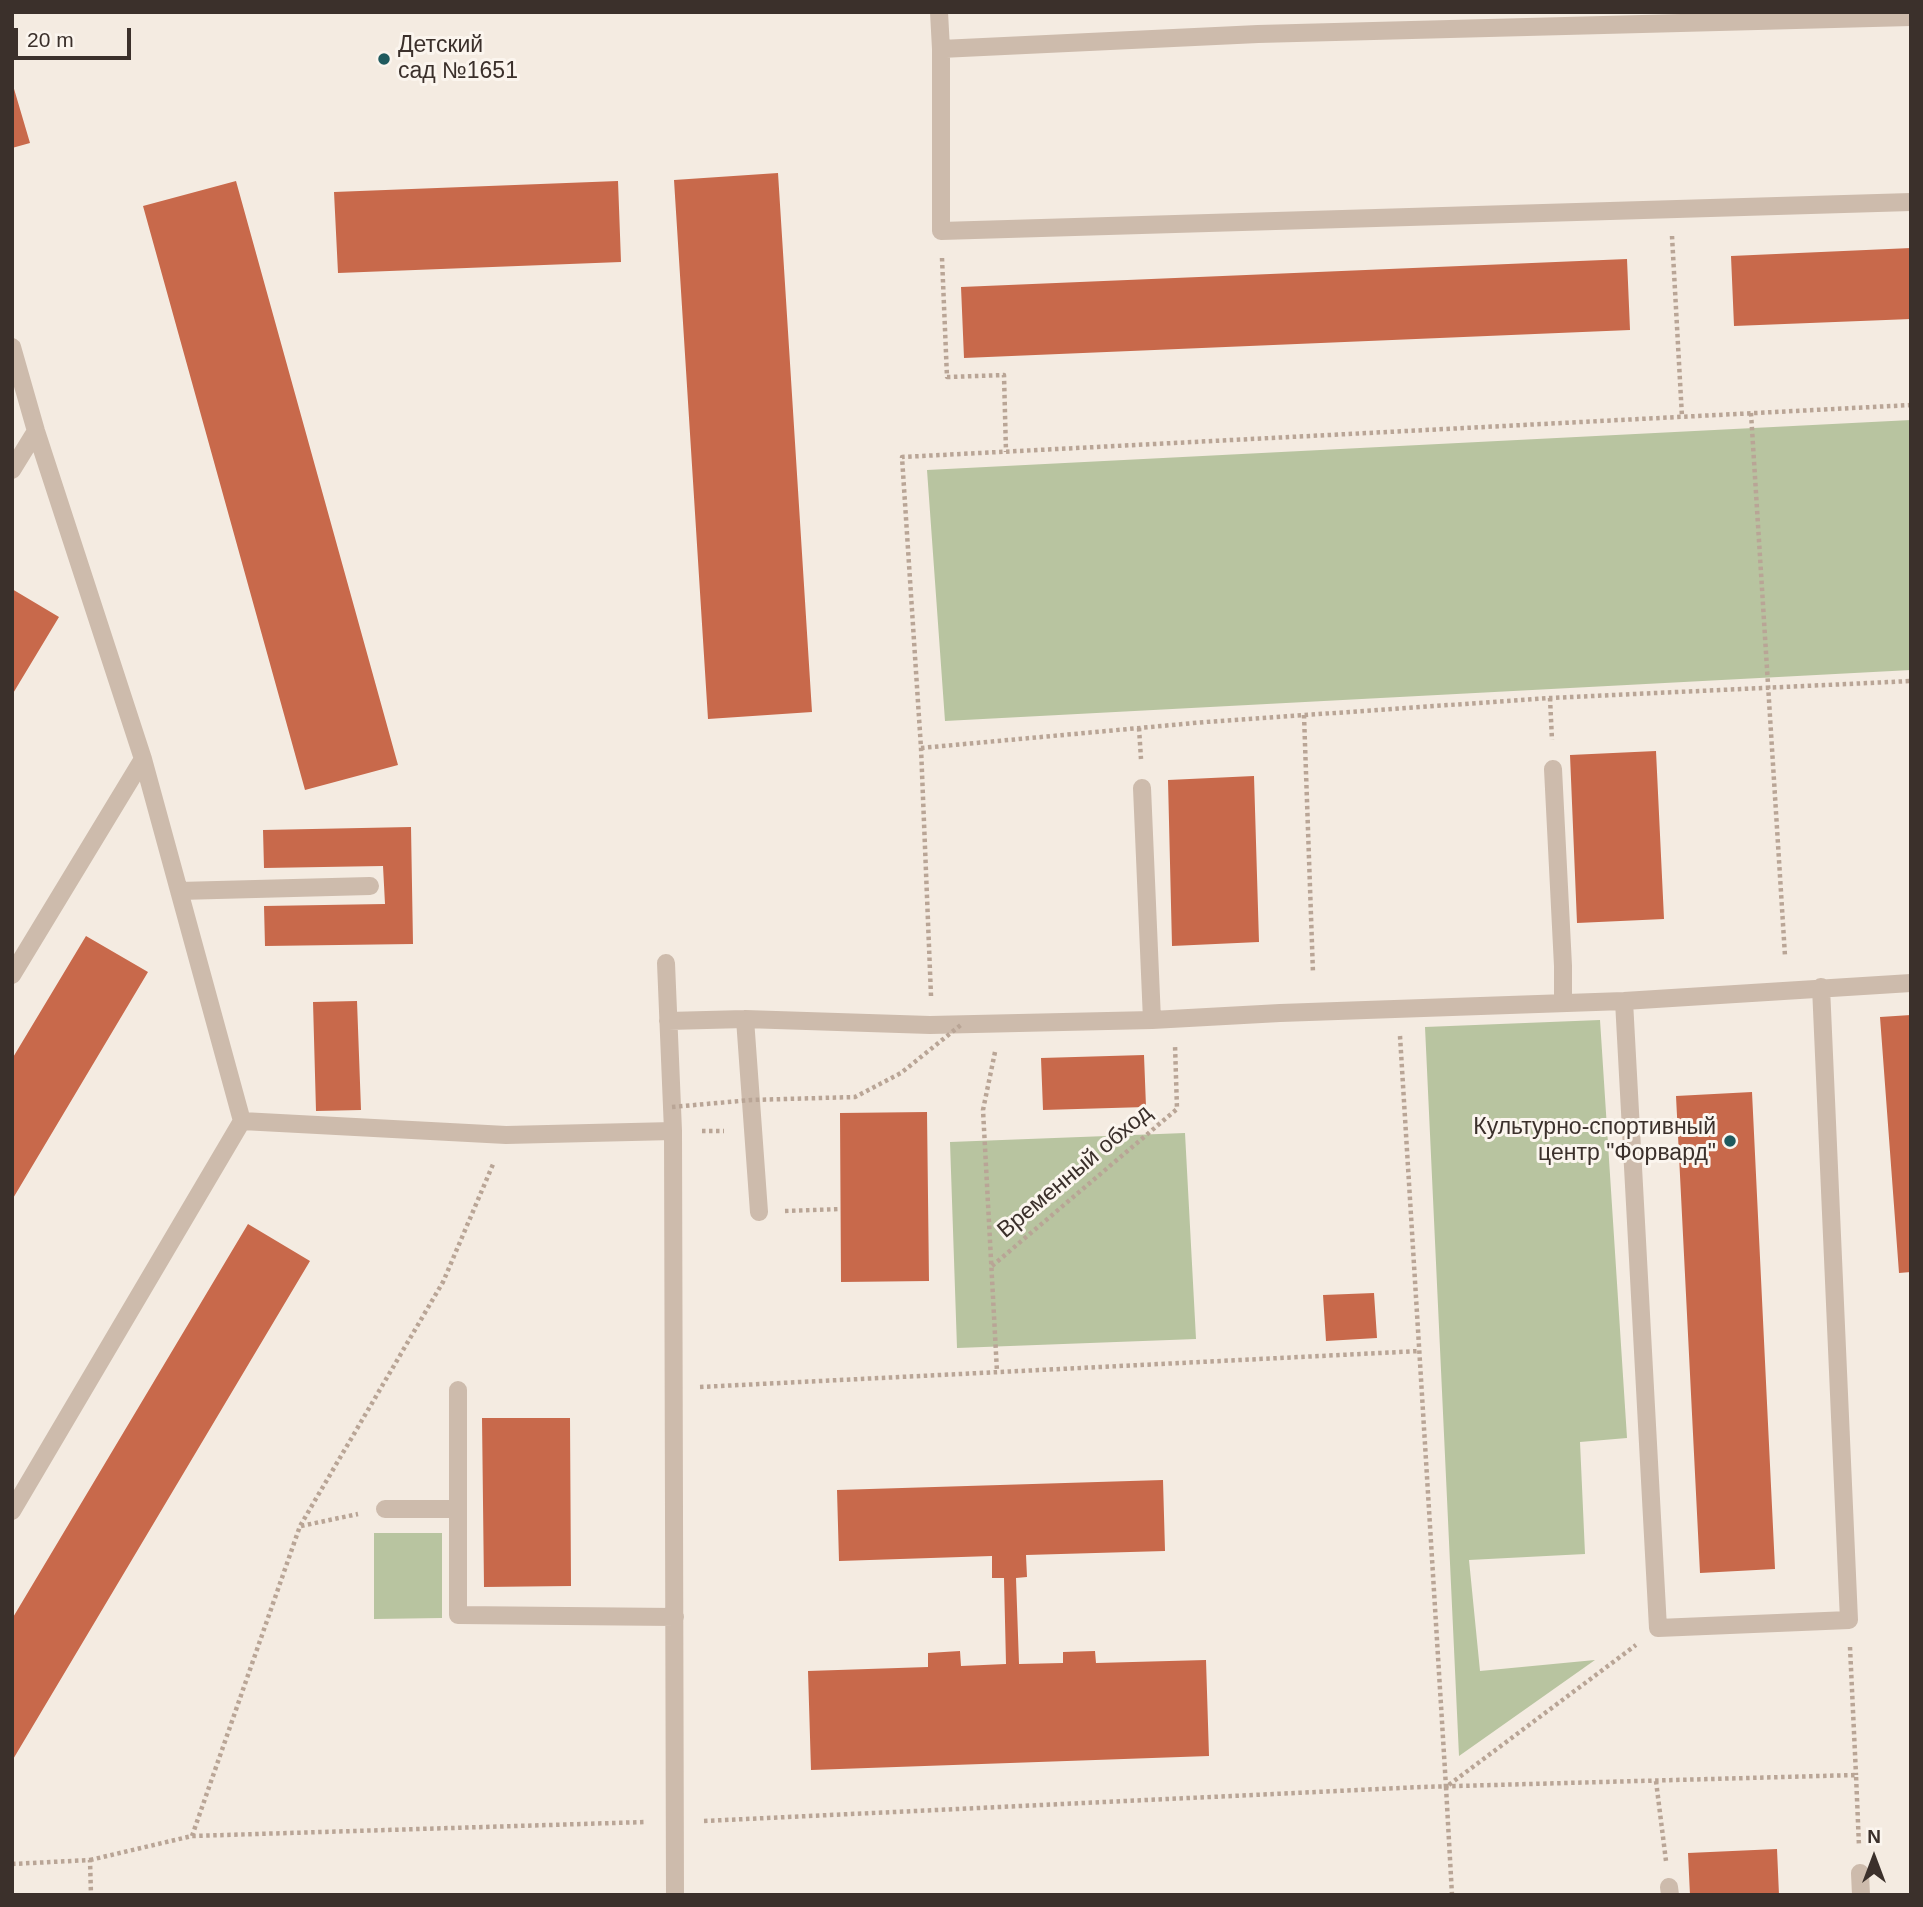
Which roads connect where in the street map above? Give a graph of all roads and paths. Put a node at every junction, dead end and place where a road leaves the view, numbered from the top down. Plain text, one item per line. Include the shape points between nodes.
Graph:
1 (939, 12) edge
2 (1911, 17) edge
3 (1469, 20) edge
4 (942, 48) junction
5 (1911, 202) edge
6 (1670, 209) junction
7 (942, 231) junction
8 (12, 347) edge
9 (1911, 405) edge
10 (1751, 413) junction
11 (1682, 417) junction
12 (36, 431) junction
13 (1006, 452) junction
14 (12, 470) edge
15 (1911, 681) edge
16 (1769, 687) junction
17 (1550, 698) junction
18 (1304, 716) junction
19 (921, 748) junction
20 (143, 759) junction
21 (1553, 769) joint
22 (1142, 788) dead end
23 (370, 886) dead end
24 (179, 891) junction
25 (1785, 956) dead end
26 (666, 963) dead end
27 (1312, 973) dead end
28 (12, 975) edge
29 (1911, 982) edge
30 (932, 984) dead end
31 (1821, 987) junction
32 (1624, 1001) junction
33 (1563, 1003) junction
34 (1398, 1010) junction
35 (745, 1019) junction
36 (1175, 1019) junction
37 (1152, 1020) junction
38 (668, 1021) junction
39 (1000, 1023) junction
40 (962, 1024) junction
41 (751, 1100) junction
42 (671, 1107) junction
43 (242, 1121) junction
44 (753, 1130) junction
45 (673, 1131) junction
46 (506, 1135) junction
47 (841, 1209) dead end
48 (759, 1212) joint
49 (991, 1266) junction
50 (1420, 1351) junction
51 (997, 1372) junction
52 (674, 1388) junction
53 (458, 1390) dead end
54 (386, 1509) joint
55 (458, 1509) junction
56 (12, 1511) edge
57 (300, 1526) junction
58 (675, 1616) junction
59 (1849, 1620) junction
60 (1658, 1628) junction
61 (1856, 1775) junction
62 (1656, 1781) junction
63 (1446, 1787) junction
64 (676, 1821) junction
65 (192, 1836) junction
66 (90, 1860) junction
67 (12, 1864) edge
68 (1860, 1873) joint
69 (1670, 1891) edge
70 (91, 1895) edge
71 (676, 1895) edge
72 (1452, 1895) edge
73 (1861, 1895) edge

1 - 4 lane
2 - 3 lane
3 - 4 lane
4 - 7 lane
5 - 6 lane
6 - 7 lane
6 - 11 path
7 - 13 path via 947,377 1004,375
8 - 12 lane
9 - 10 path
10 - 11 path
10 - 16 path
11 - 13 path
12 - 14 lane
12 - 20 lane
13 - 19 path via 902,457
15 - 16 path
16 - 17 path
16 - 25 path
17 - 18 path
17 - 21 path
18 - 19 path
18 - 27 path
19 - 30 path
20 - 24 lane
20 - 28 lane
21 - 33 lane
22 - 37 lane
23 - 24 lane
24 - 43 lane
26 - 38 lane
29 - 31 lane
31 - 32 lane
31 - 59 lane
32 - 33 lane
32 - 60 lane
33 - 34 lane
34 - 36 lane
34 - 50 path
35 - 38 lane
35 - 40 lane
35 - 41 lane
36 - 37 lane
36 - 49 path, Временный обход via 1177,1109
37 - 39 lane
38 - 42 lane
39 - 40 lane
39 - 49 path via 983,1110
40 - 41 path, bridge via 901,1073 855,1097
41 - 42 path, bridge
41 - 44 lane
42 - 45 lane
43 - 46 lane
43 - 56 lane
44 - 45 path
44 - 48 lane
45 - 46 lane
45 - 52 lane
46 - 57 path via 443,1282
47 - 48 path
49 - 51 path
50 - 51 path
50 - 63 path
51 - 52 path
52 - 58 lane
53 - 55 lane
54 - 55 lane
54 - 57 path
55 - 58 lane via 458,1615
57 - 65 path
58 - 64 lane
59 - 60 lane
59 - 61 path
60 - 63 path
61 - 62 path
61 - 68 path
62 - 63 path
62 - 69 path
63 - 64 path
63 - 72 path
64 - 65 path
64 - 71 lane
65 - 66 path
66 - 67 path
66 - 70 path
68 - 73 lane

